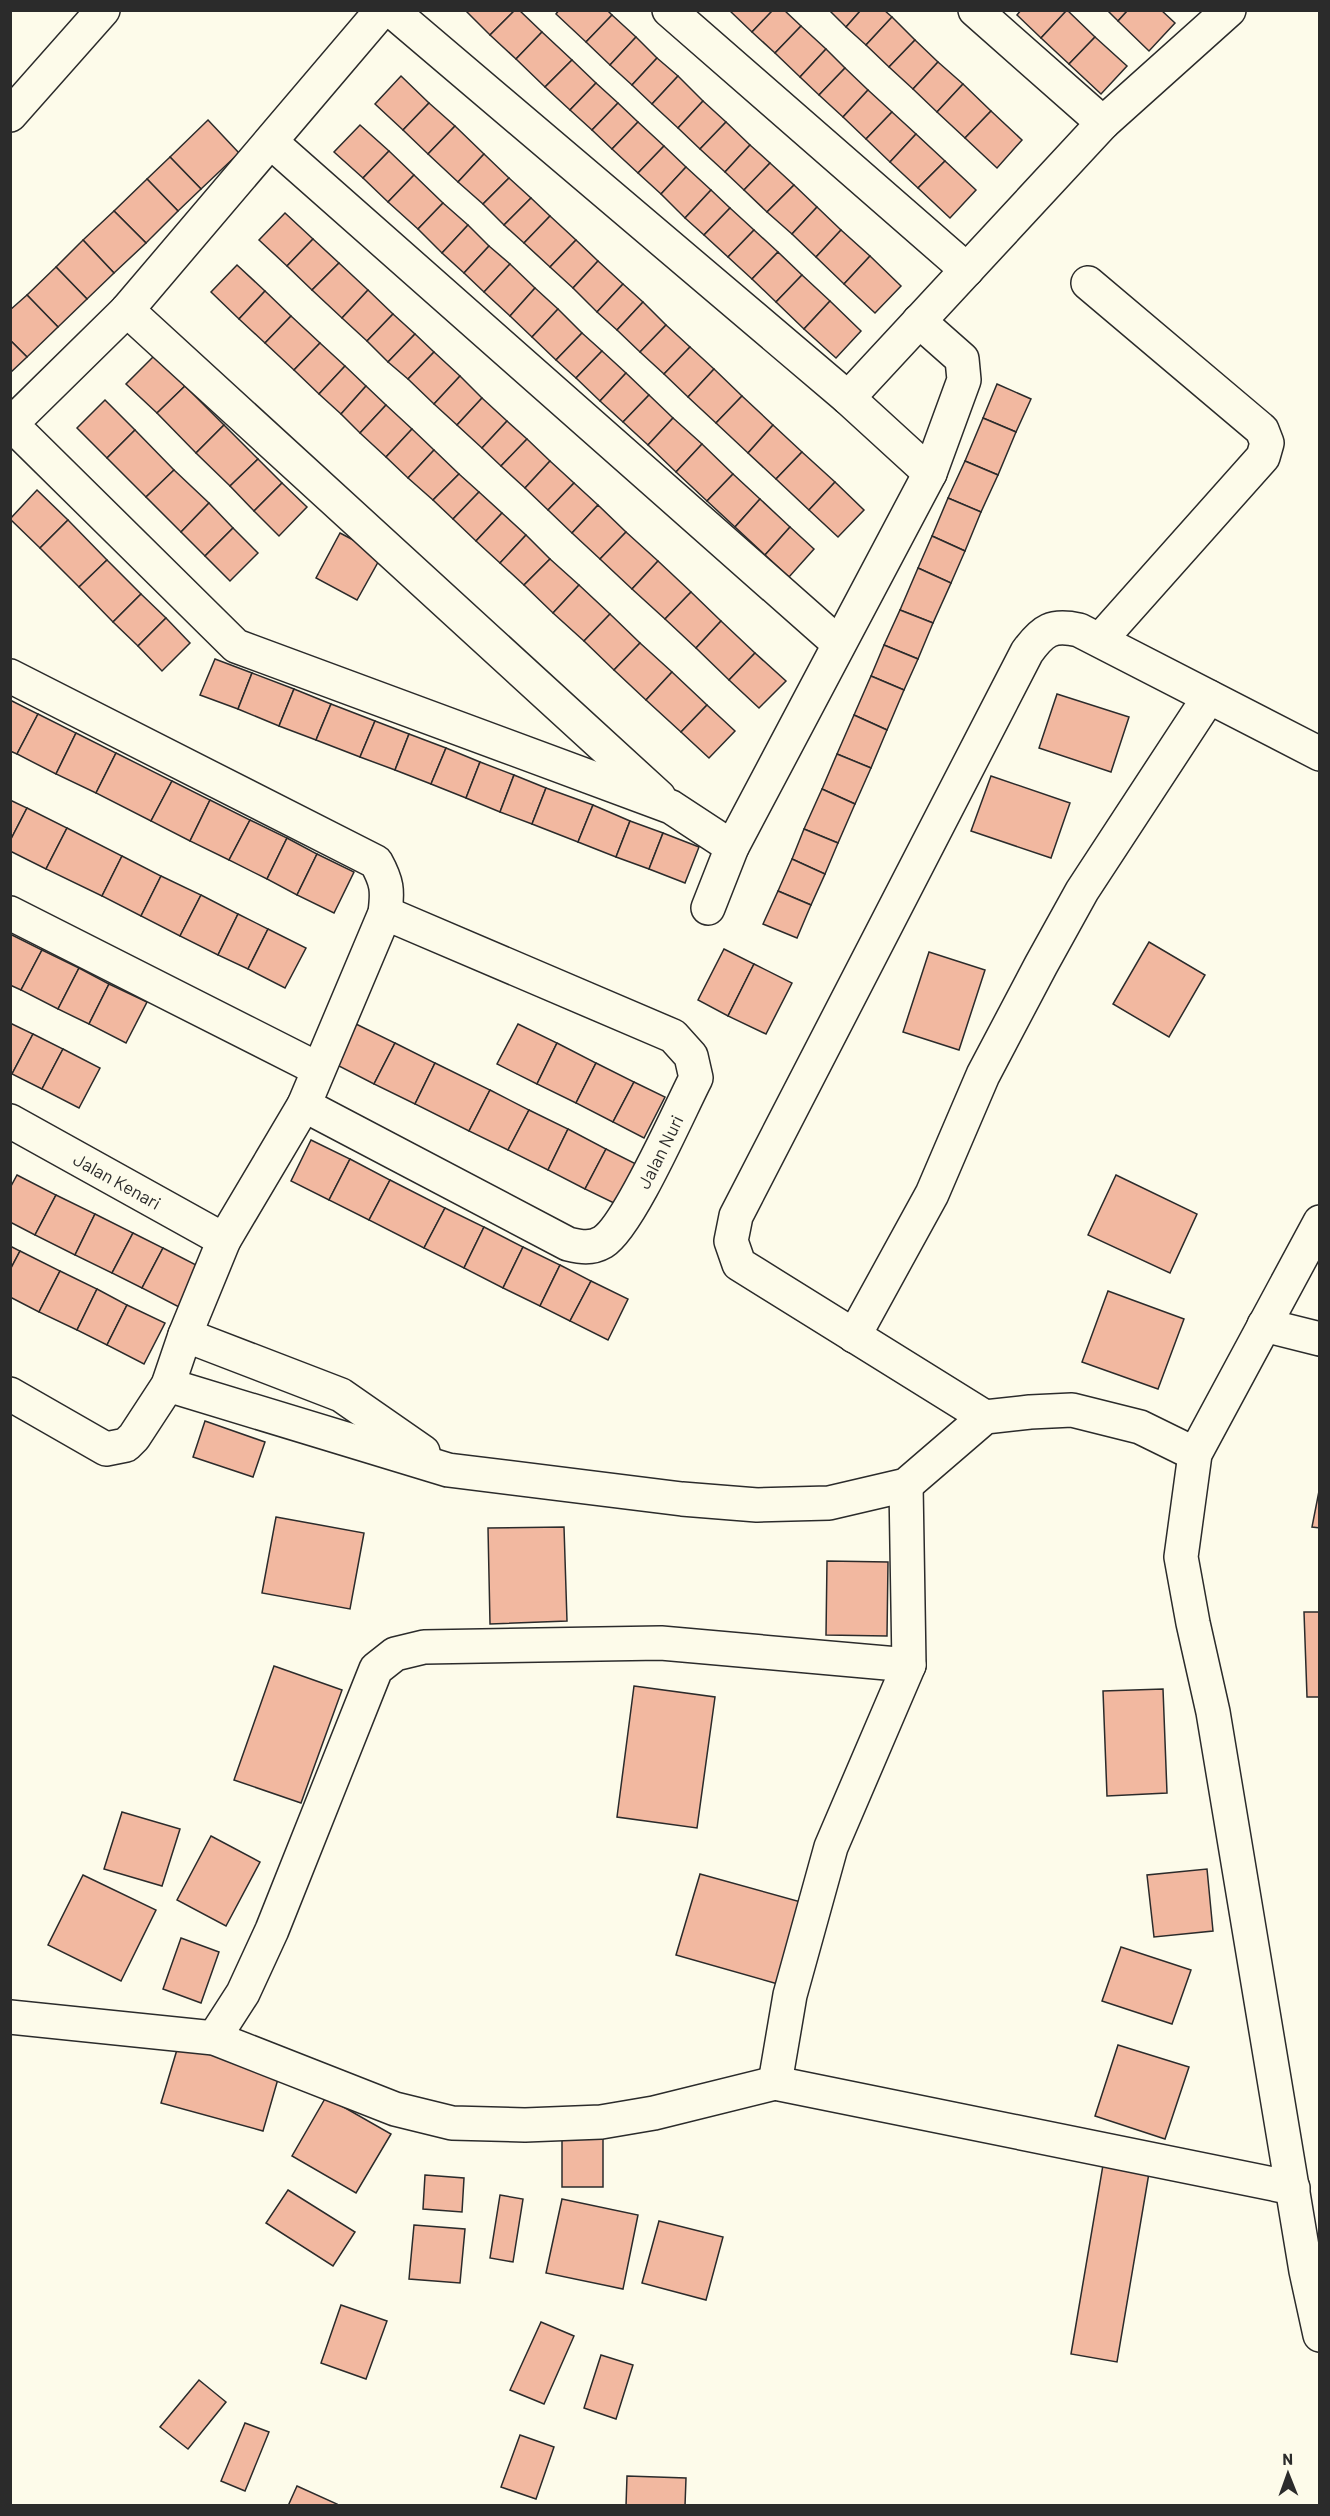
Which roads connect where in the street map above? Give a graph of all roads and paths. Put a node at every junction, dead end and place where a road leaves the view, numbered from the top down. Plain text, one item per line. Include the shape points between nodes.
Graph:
1 (102, 10) edge
2 (382, 10) edge
3 (391, 10) edge
4 (669, 10) edge
5 (975, 10) edge
6 (1229, 10) edge
7 (10, 115) edge
8 (1103, 123) junction
9 (271, 142) junction
10 (967, 270) junction
11 (1088, 283) dead end
12 (127, 310) junction
13 (919, 321) junction
14 (848, 398) junction
15 (11, 424) edge
16 (930, 473) junction
17 (1100, 640) junction
18 (838, 643) junction
19 (10, 676) edge
20 (1209, 697) junction
21 (1320, 754) edge
22 (670, 807) junction
23 (732, 847) junction
24 (708, 908) dead end
25 (10, 913) edge
26 (385, 913) junction
27 (318, 1069) junction
28 (304, 1105) junction
29 (10, 1121) edge
30 (1320, 1222) edge
31 (224, 1240) junction
32 (1264, 1325) junction
33 (184, 1335) junction
34 (854, 1336) junction
35 (1320, 1339) edge
36 (168, 1385) junction
37 (10, 1394) edge
38 (985, 1417) junction
39 (1194, 1454) junction
40 (448, 1470) junction
41 (906, 1485) junction
42 (909, 1665) junction
43 (12, 2022) edge
44 (214, 2038) junction
45 (775, 2084) junction
46 (1293, 2188) junction
47 (1320, 2335) edge

1 - 7 street
2 - 9 street
3 - 14 street
4 - 10 street
5 - 8 street
6 - 8 street
8 - 10 street
9 - 12 street
9 - 18 street
10 - 13 street
11 - 17 street via 1262,430 1267,443 1263,457
12 - 15 street
12 - 22 street
13 - 14 street
13 - 16 street via 962,359 964,380
14 - 16 street
15 - 22 street via 236,646
16 - 18 street
17 - 20 street
17 - 34 street via 1062,626 1040,634 1027,652 736,1216 730,1241 739,1264
18 - 23 street
19 - 26 street via 375,862 387,886
20 - 21 street
20 - 34 street via 1082,891 983,1075 932,1194
22 - 23 street
23 - 24 street
25 - 27 street
26 - 27 street
26 - 28 street, Jalan Nuri via 673,1036 691,1056 696,1078 625,1216 604,1242 588,1248 568,1244
27 - 28 street
28 - 31 street
29 - 31 street, Jalan Kenari
30 - 32 street
31 - 33 street
32 - 35 street
32 - 39 street
33 - 36 street
33 - 40 street via 341,1395
34 - 38 street
36 - 37 street via 134,1437 126,1445 106,1449
36 - 40 street
38 - 39 street via 1072,1410 1140,1427
38 - 41 street
39 - 46 street via 1181,1557 1212,1712
40 - 41 street via 757,1505 829,1503
41 - 42 street
42 - 44 street via 661,1643 424,1647 395,1654 376,1669 272,1930 243,1993
42 - 45 street via 831,1847 790,1995
43 - 44 street
44 - 45 street via 395,2109 452,2123 602,2122
45 - 46 street
46 - 47 street

